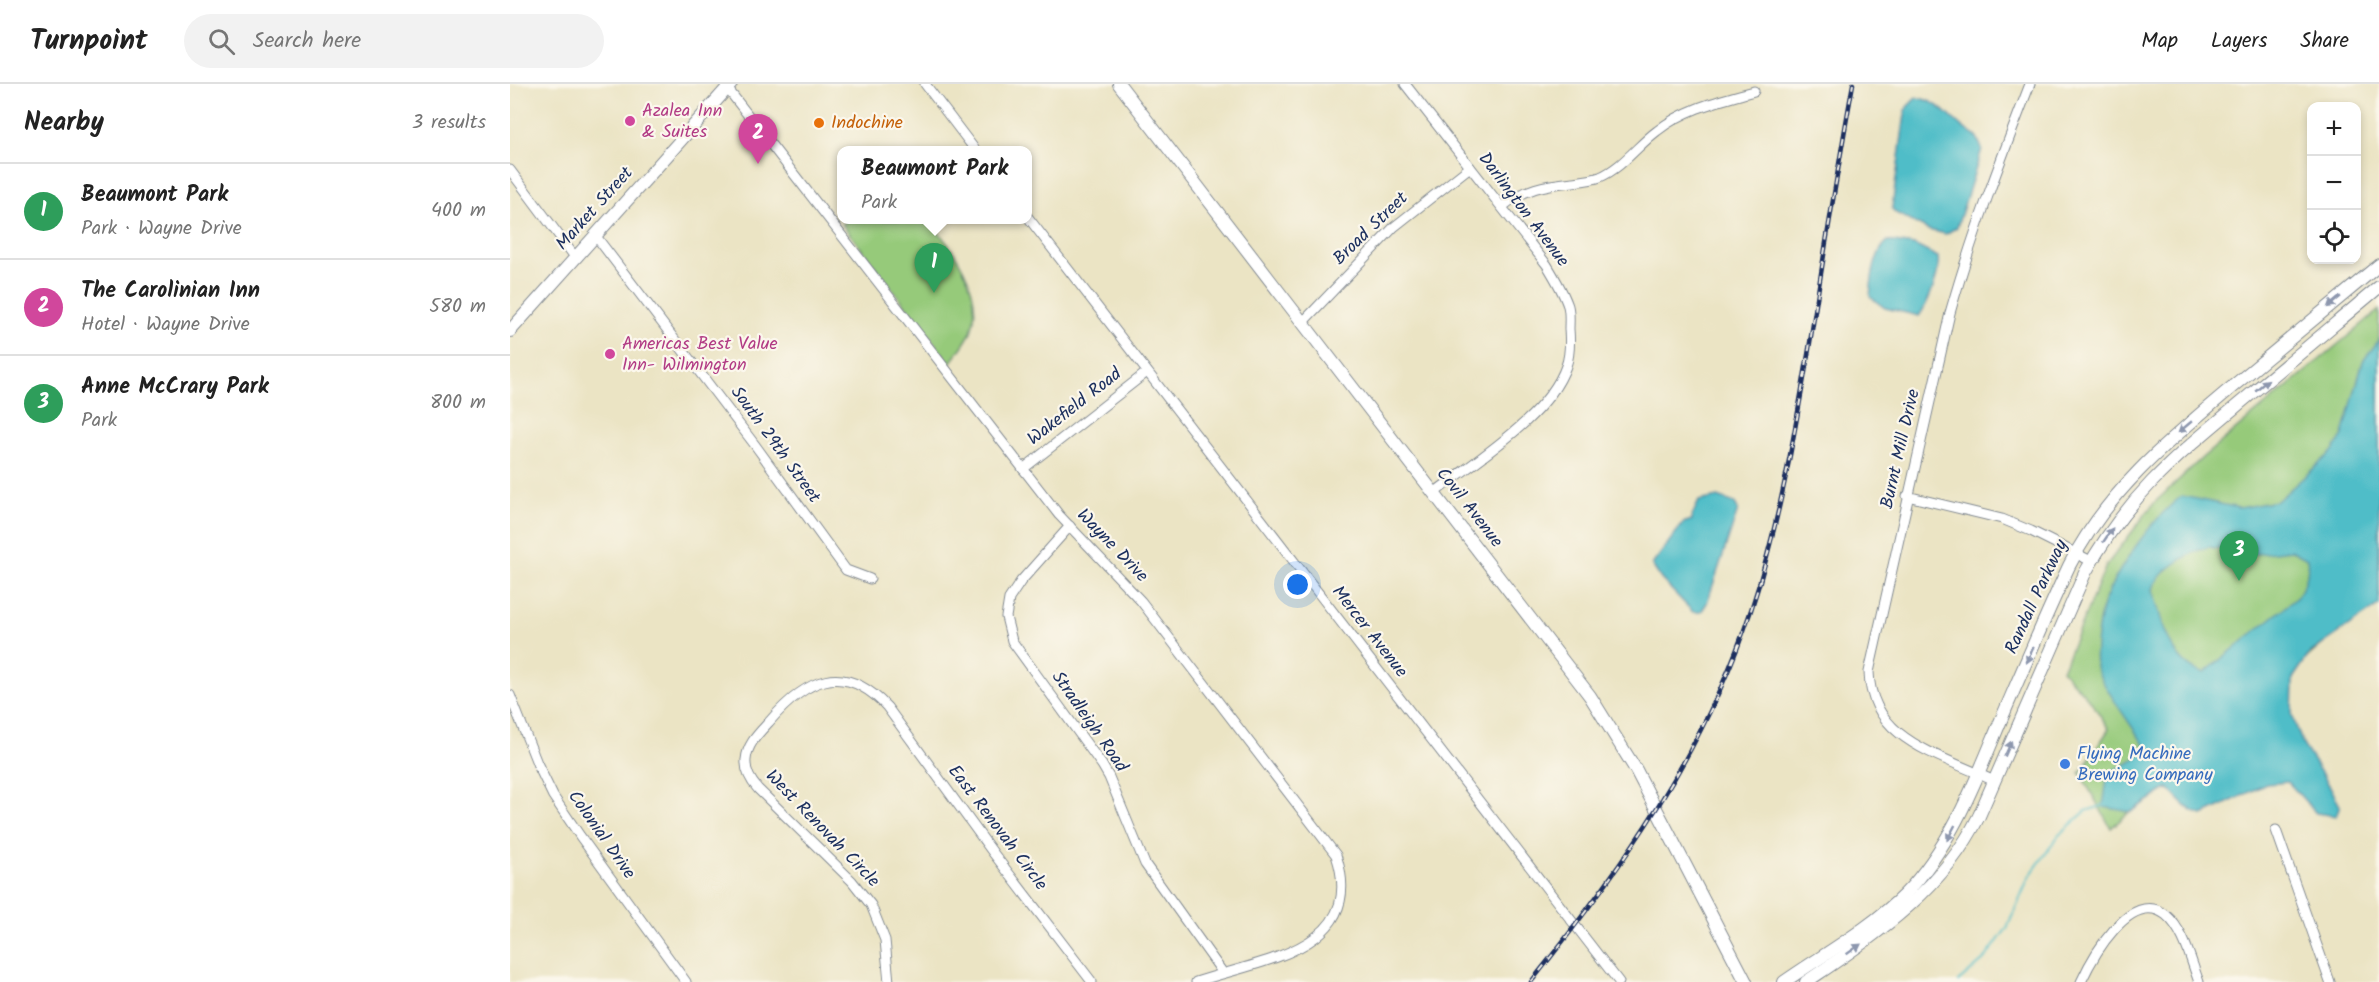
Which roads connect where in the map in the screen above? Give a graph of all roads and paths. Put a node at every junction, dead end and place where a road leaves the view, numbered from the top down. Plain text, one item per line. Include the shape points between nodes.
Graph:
1 (925, 84) edge
2 (1119, 84) edge
3 (1405, 84) edge
4 (2030, 84) edge
5 (729, 86) edge
6 (1754, 91) dead end
7 (973, 146) edge
8 (1470, 167) junction
9 (510, 170) edge
10 (1502, 207) junction
11 (1032, 222) edge
12 (595, 235) junction
13 (575, 257) junction
14 (2379, 265) edge
15 (2379, 287) edge
16 (1303, 322) junction
17 (510, 331) edge
18 (1147, 372) junction
19 (1023, 469) junction
20 (1434, 493) junction
21 (1907, 496) junction
22 (1070, 526) junction
23 (2075, 554) junction
24 (2091, 561) junction
25 (870, 579) dead end
26 (510, 695) edge
27 (875, 695) joint
28 (1979, 773) junction
29 (1994, 781) junction
30 (2276, 830) dead end
31 (1223, 973) junction
32 (686, 982) edge
33 (889, 982) edge
34 (1092, 982) edge
35 (1197, 982) edge
36 (1619, 982) edge
37 (1746, 982) edge
38 (1784, 982) edge
39 (1806, 982) edge
40 (2081, 982) edge
41 (2199, 982) edge
42 (2330, 982) edge

1 - 7 street
2 - 16 main road, Covil Avenue
3 - 8 street, Darlington Avenue
4 - 21 street, Burnt Mill Drive via 1965,262
5 - 12 main road, Market Street
5 - 19 street, Wayne Drive
6 - 10 street via 1681,115 1601,177 1538,187 1518,194
8 - 10 street, Darlington Avenue
8 - 16 street, Broad Street via 1394,227
9 - 13 street
10 - 20 street, Darlington Avenue via 1562,290 1569,309 1567,364 1540,408
11 - 18 street, Mercer Avenue
12 - 13 main road, Market Street
12 - 25 street, South 29th Street via 846,570
13 - 17 main road, Market Street
14 -> 23 main road, Randall Parkway via 2156,452 2107,505
24 -> 15 main road, Randall Parkway via 2126,510 2162,469
16 - 20 main road, Covil Avenue
18 - 19 street, Wakefield Road
18 - 36 street, Mercer Avenue
19 - 22 street, Wayne Drive
20 - 37 main road, Covil Avenue via 1602,715 1630,760
21 - 23 street via 2002,519
21 - 28 street, Burnt Mill Drive via 1870,660 1871,692 1881,713 1906,739
22 - 31 street, Stradleigh Road via 1011,595 1006,617 1010,635 1106,771 1145,864
22 - 31 street, Wayne Drive via 1141,601 1328,842 1339,864 1340,903 1323,933 1296,951
23 - 24 street
23 -> 28 main road, Randall Parkway
29 -> 24 main road, Randall Parkway
26 - 32 street, Colonial Drive via 553,796
27 - 33 street, West Renovah Circle via 844,679 803,688 751,743 746,766 758,789 852,881 871,905 884,933
27 - 34 street, East Renovah Circle
28 - 29 street, Burnt Mill Drive
28 -> 38 main road, Randall Parkway via 1947,840 1910,888 1875,920
39 -> 29 main road, Randall Parkway via 1892,922 1927,890 1958,853
30 - 42 street
31 - 35 street, Wayne Drive
40 - 41 street via 2096,952 2118,925 2147,909 2161,912 2174,925

